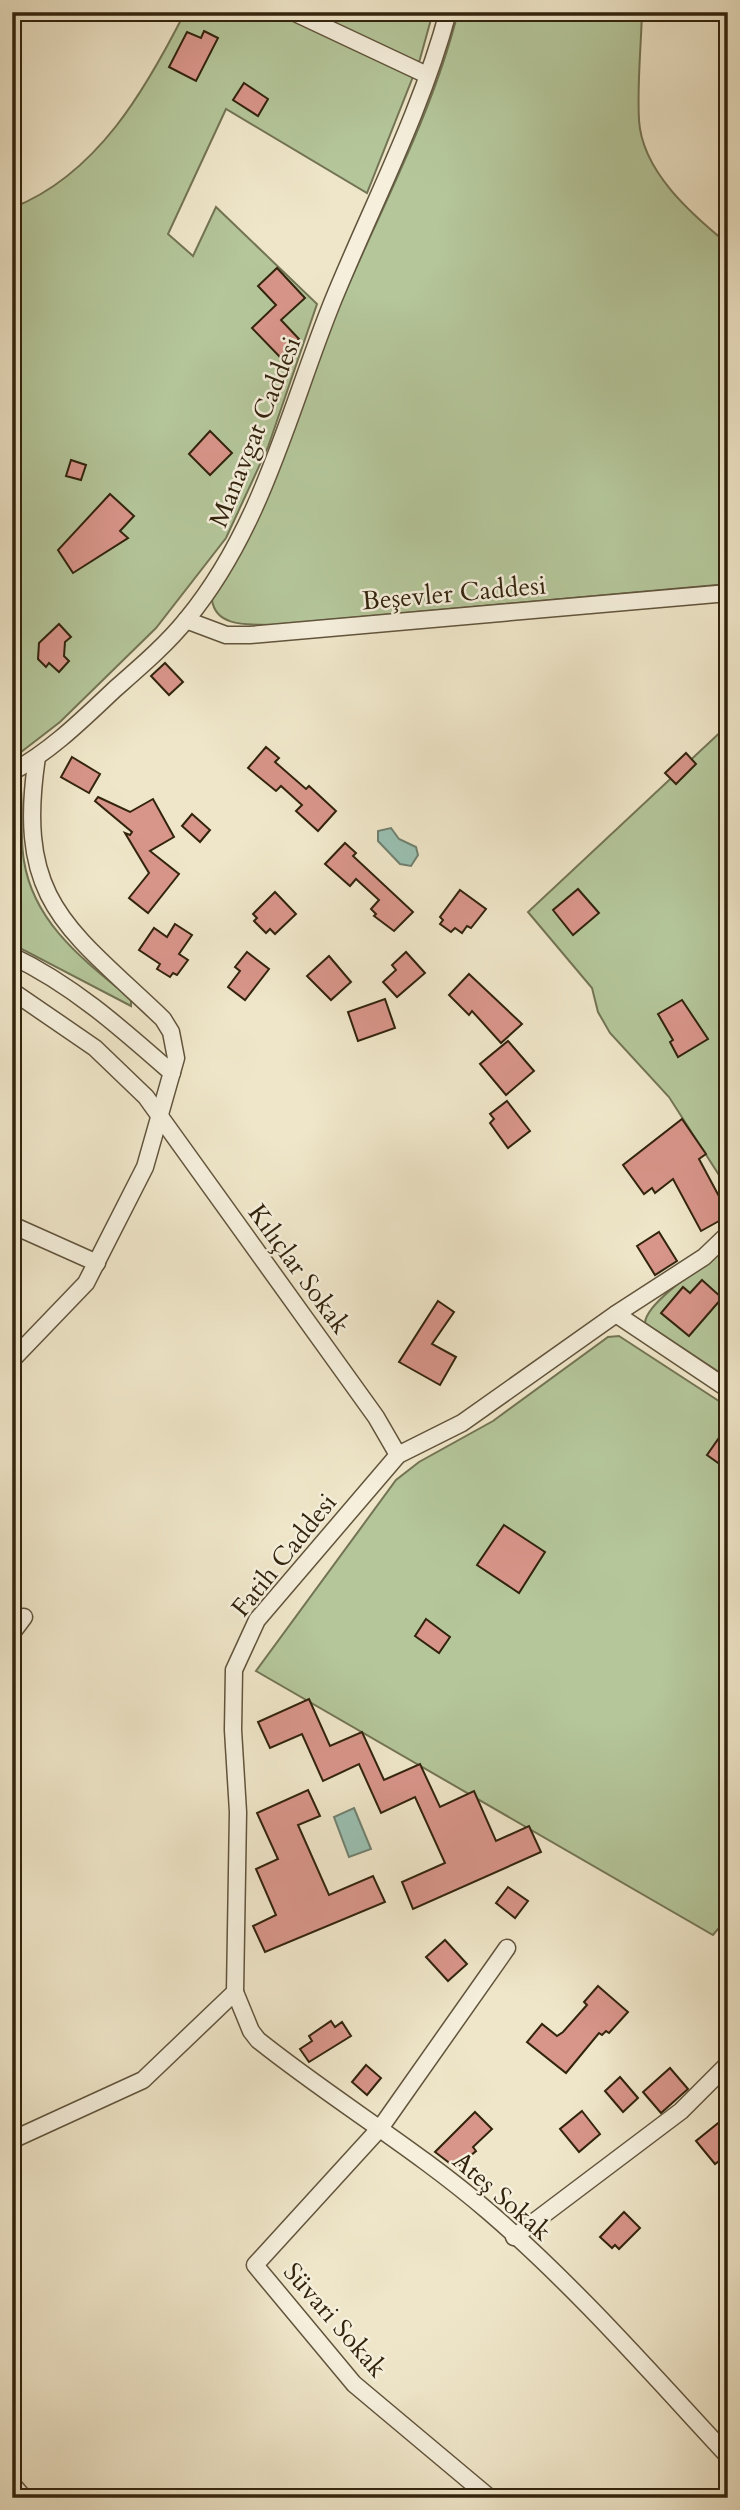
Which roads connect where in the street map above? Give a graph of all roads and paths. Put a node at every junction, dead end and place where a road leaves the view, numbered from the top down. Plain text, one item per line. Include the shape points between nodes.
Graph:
1 (293, 12) edge
2 (447, 12) edge
3 (427, 75) junction
4 (728, 593) edge
5 (186, 620) junction
6 (37, 757) junction
7 (12, 772) edge
8 (12, 956) edge
9 (12, 991) edge
10 (172, 1073) junction
11 (159, 1113) junction
12 (12, 1225) edge
13 (728, 1234) edge
14 (97, 1263) junction
15 (616, 1314) junction
16 (12, 1360) edge
17 (728, 1389) edge
18 (398, 1455) junction
19 (24, 1616) dead end
20 (12, 1633) edge
21 (507, 1948) dead end
22 (235, 1992) junction
23 (728, 2064) edge
24 (381, 2127) junction
25 (12, 2140) edge
26 (514, 2236) junction
27 (728, 2456) edge
28 (12, 2484) edge
29 (24, 2498) edge
30 (490, 2498) edge

1 - 3 street
2 - 3 street, Manavgat Caddesi
3 - 5 street, Manavgat Caddesi via 332,303 248,523
4 - 5 street, Beşevler Caddesi via 250,635 226,635
5 - 6 street, Manavgat Caddesi via 102,702
6 - 7 street, Manavgat Caddesi
6 - 10 street via 30,826 42,881 70,929 163,1019 175,1045
8 - 10 street via 99,1009
9 - 11 street via 95,1048
10 - 11 street
11 - 14 street via 145,1167
11 - 18 street, Kılıçlar Sokak via 376,1417
12 - 14 street
13 - 15 street, Fatih Caddesi via 704,1257
14 - 16 street via 86,1283
15 - 17 street
15 - 18 street, Fatih Caddesi via 462,1423
18 - 22 street, Fatih Caddesi via 257,1620 234,1670 238,1812
19 - 20 street
21 - 24 street
22 - 24 street, Ateş Sokak via 258,2040
22 - 25 street via 144,2080
23 - 26 street via 681,2111
24 - 26 street, Ateş Sokak
24 - 30 street, Süvari Sokak via 255,2265 354,2384
26 - 27 street, Ateş Sokak via 608,2326
28 - 29 street

